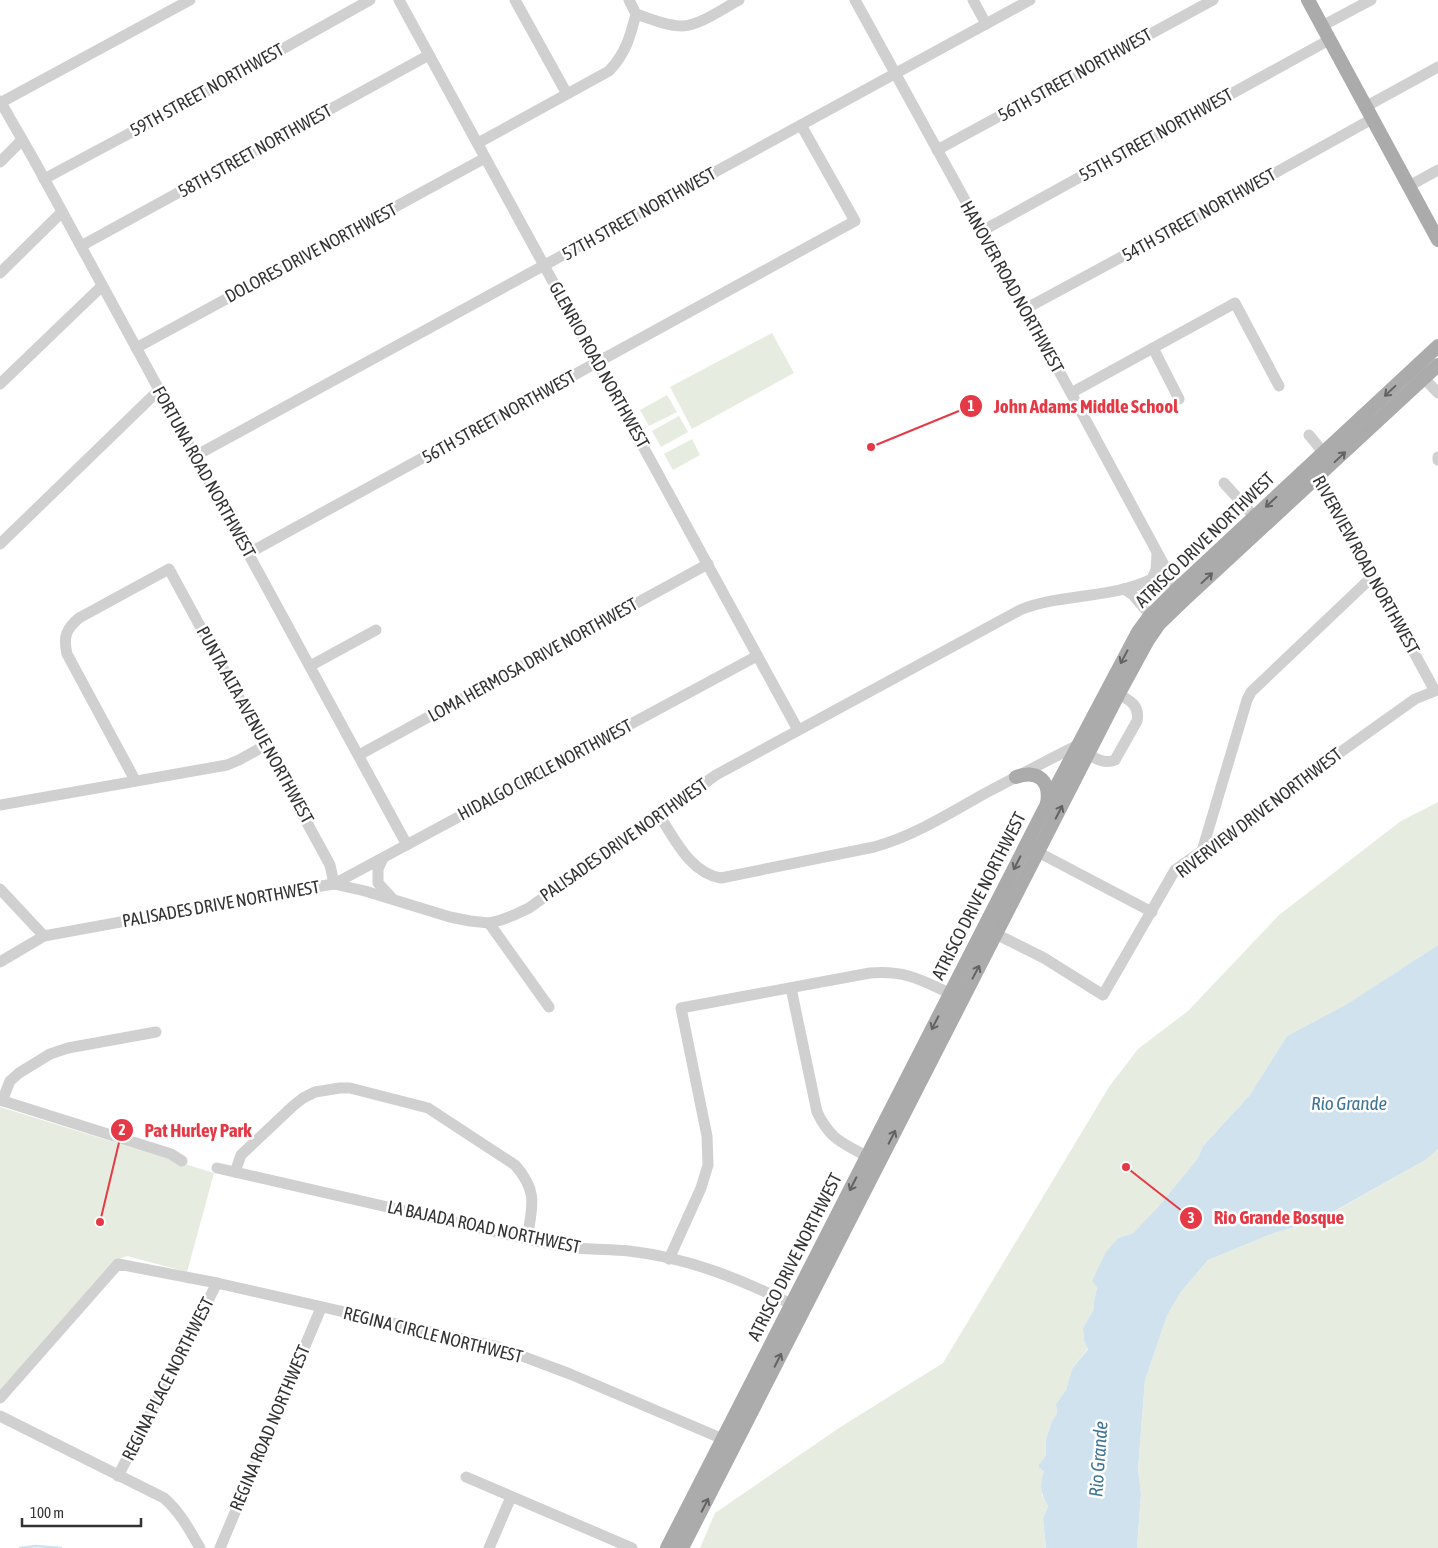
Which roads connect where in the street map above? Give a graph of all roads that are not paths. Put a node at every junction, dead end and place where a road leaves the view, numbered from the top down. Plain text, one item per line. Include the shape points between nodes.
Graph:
1 (190, 0) edge
2 (370, 0) edge
3 (399, 0) edge
4 (515, 0) edge
5 (628, 0) edge
6 (739, 0) edge
7 (855, 0) edge
8 (973, 0) edge
9 (1030, 0) edge
10 (1213, 0) edge
11 (1308, 0) edge
12 (1371, 0) edge
13 (636, 14) junction
14 (986, 24) junction
15 (1322, 26) junction
16 (1329, 40) junction
17 (429, 55) junction
18 (1438, 67) edge
19 (895, 74) junction
20 (567, 94) junction
21 (0, 102) edge
22 (1368, 113) junction
23 (801, 125) junction
24 (22, 140) junction
25 (478, 143) junction
26 (937, 150) junction
27 (486, 158) junction
28 (0, 162) edge
29 (1438, 170) edge
30 (44, 179) junction
31 (1409, 186) junction
32 (62, 212) junction
33 (982, 231) junction
34 (1438, 240) edge
35 (80, 246) junction
36 (545, 266) junction
37 (0, 272) edge
38 (102, 286) junction
39 (1026, 309) junction
40 (1438, 346) edge
41 (136, 348) junction
42 (1153, 348) junction
43 (598, 362) junction
44 (1438, 365) edge
45 (1419, 373) junction
46 (0, 384) edge
47 (1279, 386) dead end
48 (159, 390) junction
49 (1071, 393) junction
50 (1438, 393) edge
51 (1179, 399) dead end
52 (1309, 435) dead end
53 (1324, 453) junction
54 (195, 456) junction
55 (1315, 471) junction
56 (1224, 483) dead end
57 (1259, 521) junction
58 (0, 544) edge
59 (249, 553) junction
60 (1157, 554) junction
61 (708, 564) junction
62 (1372, 577) junction
63 (1124, 589) junction
64 (1181, 594) junction
65 (1154, 620) junction
66 (376, 630) dead end
67 (758, 656) junction
68 (310, 666) junction
69 (1435, 691) joint
70 (1113, 692) junction
71 (798, 730) junction
72 (266, 745) junction
73 (1083, 750) junction
74 (358, 755) junction
75 (1016, 777) junction
76 (136, 780) junction
77 (0, 805) edge
78 (1046, 806) junction
79 (659, 815) junction
80 (407, 845) junction
81 (1032, 849) junction
82 (1202, 851) junction
83 (383, 858) junction
84 (334, 884) junction
85 (0, 889) edge
86 (394, 900) junction
87 (1152, 912) junction
88 (489, 922) junction
89 (990, 931) junction
90 (44, 936) junction
91 (0, 962) edge
92 (791, 988) junction
93 (956, 996) junction
94 (548, 1007) dead end
95 (156, 1032) dead end
96 (1, 1101) edge
97 (182, 1160) dead end
98 (873, 1160) junction
99 (218, 1168) dead end
100 (235, 1172) junction
101 (527, 1239) junction
102 (669, 1259) junction
103 (218, 1284) junction
104 (798, 1307) junction
105 (321, 1308) junction
106 (0, 1398) edge
107 (0, 1416) edge
108 (729, 1442) junction
109 (118, 1476) junction
110 (466, 1477) dead end
111 (511, 1497) junction
112 (200, 1548) edge
113 (220, 1548) edge
114 (489, 1548) edge
115 (632, 1548) edge
116 (667, 1548) edge
117 (682, 1548) edge

1 - 21 street
2 - 30 street, 59TH STREET NORTHWEST
3 - 17 street, GLENRIO ROAD NORTHWEST
4 - 20 street
5 - 13 street
6 - 13 street via 684,26
7 - 19 street, HANOVER ROAD NORTHWEST
8 - 14 street
9 - 14 street, 57TH STREET NORTHWEST
10 - 26 street, 56TH STREET NORTHWEST
11 - 15 main road
12 - 15 street
13 - 20 street via 620,60
14 - 19 street, 57TH STREET NORTHWEST
15 - 16 main road
16 - 22 main road
16 - 33 street, 55TH STREET NORTHWEST
17 - 25 street, GLENRIO ROAD NORTHWEST
17 - 35 street, 58TH STREET NORTHWEST
18 - 22 street, 54TH STREET NORTHWEST
19 - 23 street, 57TH STREET NORTHWEST
19 - 26 street, HANOVER ROAD NORTHWEST
20 - 25 street
21 - 24 street, FORTUNA ROAD NORTHWEST
22 - 31 main road
22 - 39 street, 54TH STREET NORTHWEST via 1203,213
23 - 36 street, 57TH STREET NORTHWEST
23 - 43 street, 56TH STREET NORTHWEST via 854,221
24 - 28 street
24 - 30 street, FORTUNA ROAD NORTHWEST
25 - 27 street, GLENRIO ROAD NORTHWEST
26 - 33 street, HANOVER ROAD NORTHWEST
27 - 36 street, GLENRIO ROAD NORTHWEST
27 - 41 street, DOLORES DRIVE NORTHWEST
29 - 31 street
30 - 32 street, FORTUNA ROAD NORTHWEST
31 - 34 main road
32 - 35 street, FORTUNA ROAD NORTHWEST
32 - 37 street
33 - 39 street, HANOVER ROAD NORTHWEST
35 - 38 street, FORTUNA ROAD NORTHWEST
36 - 43 street, GLENRIO ROAD NORTHWEST
36 - 54 street, 57TH STREET NORTHWEST
38 - 41 street, FORTUNA ROAD NORTHWEST
38 - 46 street
39 - 49 street, HANOVER ROAD NORTHWEST
40 - 45 main road, ATRISCO DRIVE NORTHWEST
41 - 48 street, FORTUNA ROAD NORTHWEST
42 - 47 street via 1235,303
42 - 49 street
42 - 51 street
43 - 59 street, 56TH STREET NORTHWEST
43 - 61 street, GLENRIO ROAD NORTHWEST
44 - 45 main road, ATRISCO DRIVE NORTHWEST
45 - 50 street
45 -> 53 main road, ATRISCO DRIVE NORTHWEST
55 -> 45 main road, ATRISCO DRIVE NORTHWEST
48 - 54 street, FORTUNA ROAD NORTHWEST
48 - 58 street
49 - 60 street, HANOVER ROAD NORTHWEST
52 - 53 street
53 - 55 main road, ATRISCO DRIVE NORTHWEST
54 - 59 street, FORTUNA ROAD NORTHWEST
55 - 57 main road, ATRISCO DRIVE NORTHWEST
55 - 62 street, RIVERVIEW ROAD NORTHWEST
56 - 57 street
57 - 64 main road, ATRISCO DRIVE NORTHWEST
59 - 68 street, FORTUNA ROAD NORTHWEST
60 - 63 street, PALISADES DRIVE NORTHWEST via 1152,579
60 - 64 street, HANOVER ROAD NORTHWEST
61 - 67 street, GLENRIO ROAD NORTHWEST
61 - 74 street, LOMA HERMOSA DRIVE NORTHWEST
62 - 69 street, RIVERVIEW ROAD NORTHWEST
62 - 82 street via 1251,692
63 - 65 street
63 - 71 street, PALISADES DRIVE NORTHWEST via 1052,600 1020,610
64 - 65 main road, ATRISCO DRIVE NORTHWEST
65 - 70 main road, ATRISCO DRIVE NORTHWEST via 1138,632
66 - 68 street
67 - 71 street, GLENRIO ROAD NORTHWEST
67 - 80 street, HIDALGO CIRCLE NORTHWEST
68 - 74 street, FORTUNA ROAD NORTHWEST
69 - 82 street, RIVERVIEW DRIVE NORTHWEST via 1415,699
70 - 73 main road, ATRISCO DRIVE NORTHWEST
70 - 73 street via 1136,706 1137,721 1115,760 1104,761
71 - 79 street, PALISADES DRIVE NORTHWEST via 711,778
72 - 76 street via 227,765
72 - 76 street, PUNTA ALTA AVENUE NORTHWEST via 169,568 79,618 65,634 67,654
72 - 84 street, PUNTA ALTA AVENUE NORTHWEST via 330,865
73 - 75 street
73 - 78 main road, ATRISCO DRIVE NORTHWEST
81 -> 73 main road, ATRISCO DRIVE NORTHWEST
74 - 80 street, FORTUNA ROAD NORTHWEST
75 - 78 main road via 1030,774 1043,780 1047,790
75 - 79 street via 898,840 726,877 710,875 694,865
76 - 77 street
78 - 81 main road, ATRISCO DRIVE NORTHWEST
79 - 88 street, PALISADES DRIVE NORTHWEST via 529,908 514,916
80 - 83 street, HIDALGO CIRCLE NORTHWEST
81 - 87 street
81 - 89 main road, ATRISCO DRIVE NORTHWEST
82 - 87 street, RIVERVIEW DRIVE NORTHWEST via 1176,870
83 - 84 street, HIDALGO CIRCLE NORTHWEST
83 - 86 street via 378,869 378,883
84 - 86 street, PALISADES DRIVE NORTHWEST
84 - 90 street, PALISADES DRIVE NORTHWEST
85 - 90 street
86 - 88 street, PALISADES DRIVE NORTHWEST via 455,918
87 - 89 street, RIVERVIEW DRIVE NORTHWEST via 1103,995 1044,958
88 - 94 street
89 - 93 main road, ATRISCO DRIVE NORTHWEST
90 - 91 street
92 - 93 street via 885,972 909,975
92 - 98 street via 817,1112 824,1127 836,1139
92 - 102 street via 682,1008 707,1136 708,1165
93 - 98 main road, ATRISCO DRIVE NORTHWEST
95 - 96 street via 50,1054 10,1081
96 - 97 street
98 - 104 main road, ATRISCO DRIVE NORTHWEST
99 - 100 street, LA BAJADA ROAD NORTHWEST
100 - 101 street, LA BAJADA ROAD NORTHWEST
100 - 101 street via 241,1155 250,1145 302,1098 328,1089 350,1088 428,1108 516,1165 531,1188 533,1201
101 - 102 street, LA BAJADA ROAD NORTHWEST
102 - 104 street, LA BAJADA ROAD NORTHWEST via 746,1282
103 - 105 street, REGINA CIRCLE NORTHWEST
103 - 106 street, REGINA CIRCLE NORTHWEST via 118,1264
103 - 109 street, REGINA PLACE NORTHWEST
104 - 108 main road, ATRISCO DRIVE NORTHWEST
105 - 108 street, REGINA CIRCLE NORTHWEST via 498,1347
105 - 113 street, REGINA ROAD NORTHWEST
107 - 109 street
108 - 116 main road, ATRISCO DRIVE NORTHWEST
117 -> 108 main road, ATRISCO DRIVE NORTHWEST
109 - 112 street via 164,1498 176,1508
110 - 111 street
111 - 114 street
111 - 115 street

